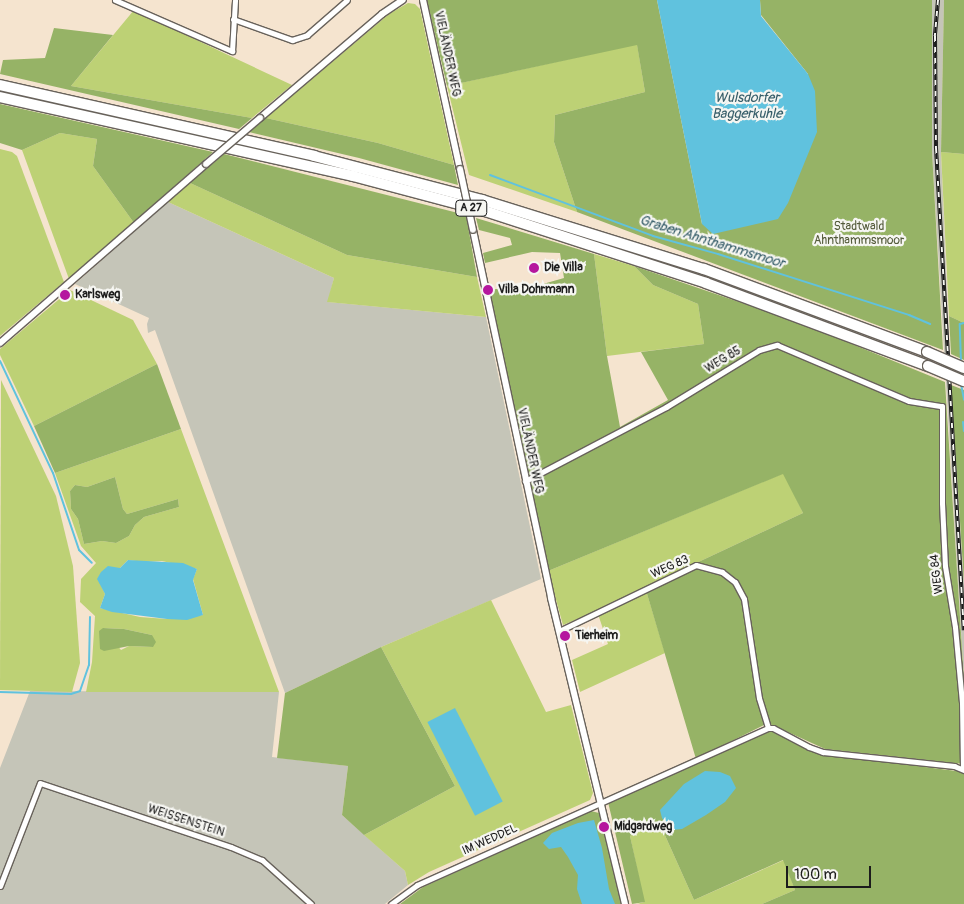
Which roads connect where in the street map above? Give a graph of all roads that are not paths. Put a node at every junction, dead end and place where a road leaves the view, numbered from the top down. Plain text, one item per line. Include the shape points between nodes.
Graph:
1 (115, 0) edge
2 (234, 0) edge
3 (347, 0) edge
4 (403, 0) edge
5 (423, 0) edge
6 (234, 19) junction
7 (0, 85) edge
8 (0, 97) edge
9 (0, 343) edge
10 (964, 368) edge
11 (964, 380) edge
12 (942, 406) joint
13 (525, 481) junction
14 (559, 631) junction
15 (768, 728) junction
16 (963, 770) edge
17 (601, 802) junction
18 (0, 886) edge
19 (311, 904) edge
20 (391, 904) edge
21 (625, 904) edge

1 - 6 street via 232,51
2 - 6 street
3 - 6 street via 307,35 292,40
4 - 9 street, bridge via 382,14
5 - 13 street, VIELÄNDER WEG, bridge
7 - 10 highway, A 27, bridge via 333,160 502,205 704,269
8 - 11 highway, A 27, bridge via 353,176 485,212 706,282
12 - 13 street, WEG 85 via 909,401 777,345 759,350 666,407
12 - 16 street, WEG 84 via 945,566 962,703
13 - 14 street, VIELÄNDER WEG
14 - 15 street, WEG 83 via 696,565 722,572 735,582 744,599
14 - 17 street, VIELÄNDER WEG
15 - 16 street via 823,752 954,766
15 - 17 street
17 - 20 street, IM WEDDEL via 417,885
17 - 21 street, VIELÄNDER WEG
18 - 19 street, WEISSENSTEIN via 40,784 232,847 262,860

